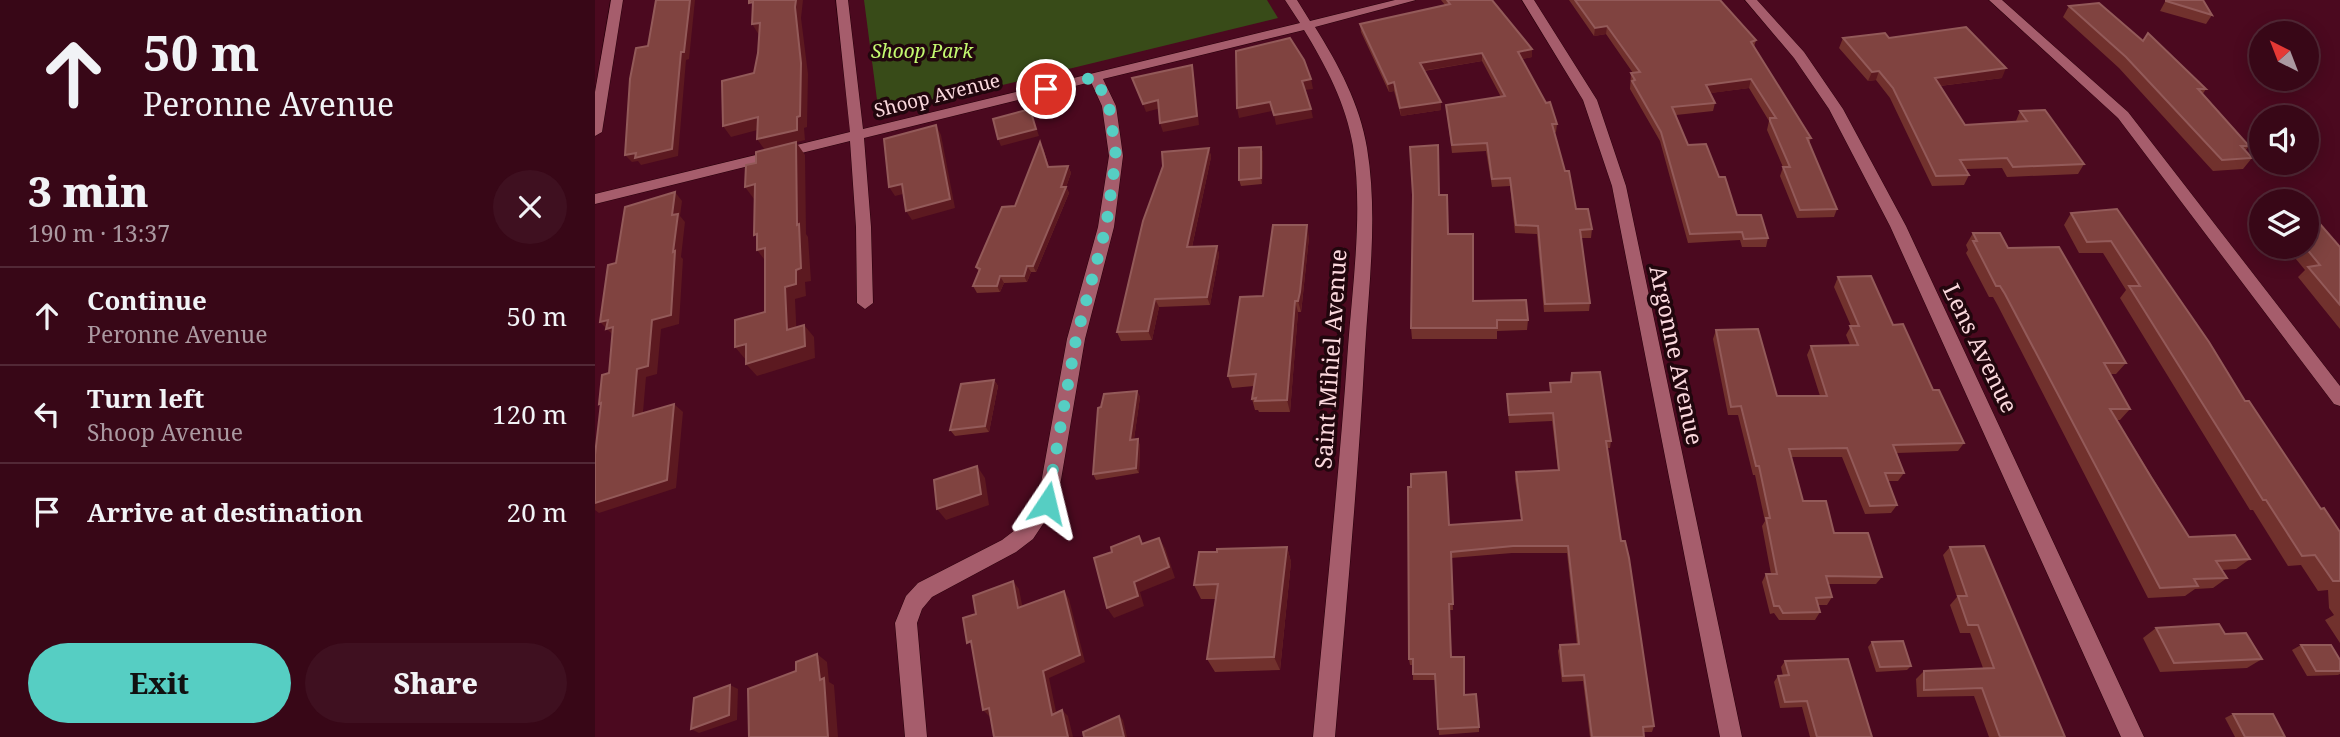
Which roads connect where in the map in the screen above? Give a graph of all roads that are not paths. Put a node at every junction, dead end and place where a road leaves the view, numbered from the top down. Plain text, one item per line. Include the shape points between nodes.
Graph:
1 (617, 0) edge
2 (842, 0) edge
3 (1291, 0) edge
4 (1410, 0) edge
5 (1528, 0) edge
6 (1751, 0) edge
7 (1995, 0) edge
8 (1308, 25) junction
9 (1095, 77) junction
10 (595, 132) edge
11 (857, 135) junction
12 (595, 198) edge
13 (865, 303) dead end
14 (2340, 399) edge
15 (916, 737) edge
16 (1324, 737) edge
17 (1731, 737) edge
18 (2133, 737) edge

1 - 10 street
2 - 11 street
3 - 8 street, Saint Mihiel Avenue
4 - 8 street, Shoop Avenue
5 - 17 street, Argonne Avenue via 1590,100 1615,173
6 - 18 street, Lens Avenue via 1799,55 1836,109 1899,226
7 - 14 street via 2129,122
8 - 9 street, Shoop Avenue
8 - 16 street, Saint Mihiel Avenue via 1328,55 1351,111 1360,148 1363,198 1352,422
9 - 11 street, Shoop Avenue
9 - 15 street via 1109,106 1116,156 1106,227 1078,332 1047,503 1026,533 1009,546 925,590 913,603 906,623
11 - 12 street, Shoop Avenue
11 - 13 street

